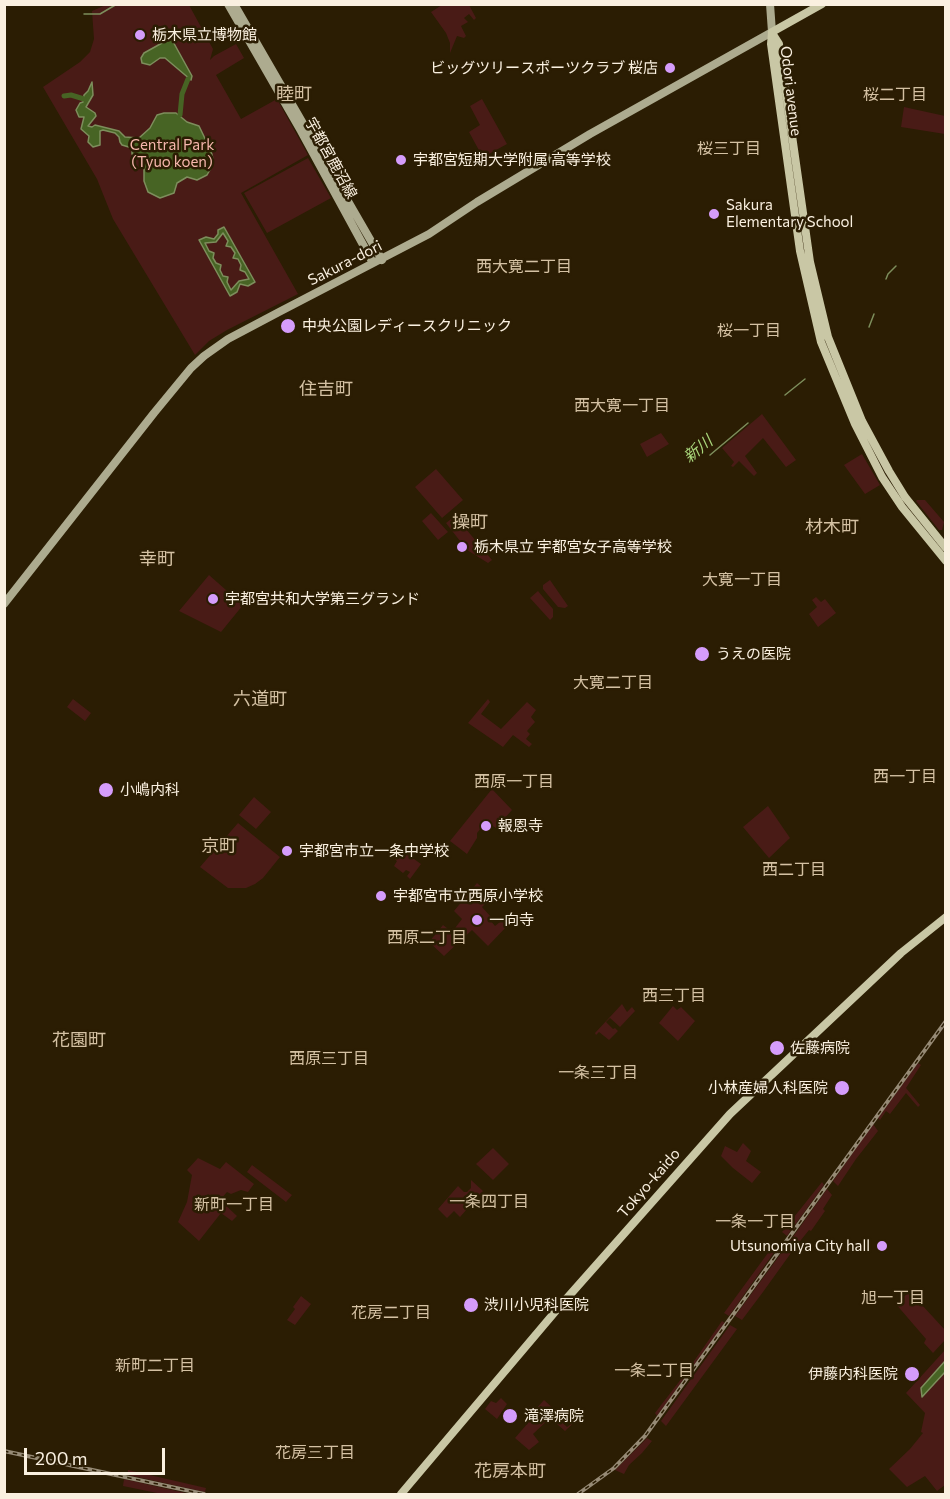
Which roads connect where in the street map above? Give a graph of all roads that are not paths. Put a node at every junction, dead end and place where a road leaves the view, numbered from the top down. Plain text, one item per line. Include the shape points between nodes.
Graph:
1 (228, 4) edge
2 (234, 4) edge
3 (770, 4) edge
4 (822, 4) edge
5 (772, 32) junction
6 (382, 260) junction
7 (373, 263) junction
8 (945, 548) edge
9 (945, 561) edge
10 (4, 604) edge
11 (945, 917) edge
12 (401, 1494) edge

1 - 7 main road, 宇都宮鹿沼線
2 - 6 main road
3 - 5 main road
4 - 5 highway
5 - 6 main road, Sakura-dori via 590,134
5 - 8 highway, Odori avenue via 779,44 810,262 828,337 862,421 888,471
5 - 9 highway, Odori avenue via 800,251 821,342 882,477
6 - 7 main road, Sakura-dori
7 - 10 main road, Sakura-dori via 228,339 191,368
11 - 12 highway, Tokyo-kaido via 901,952 724,1120

